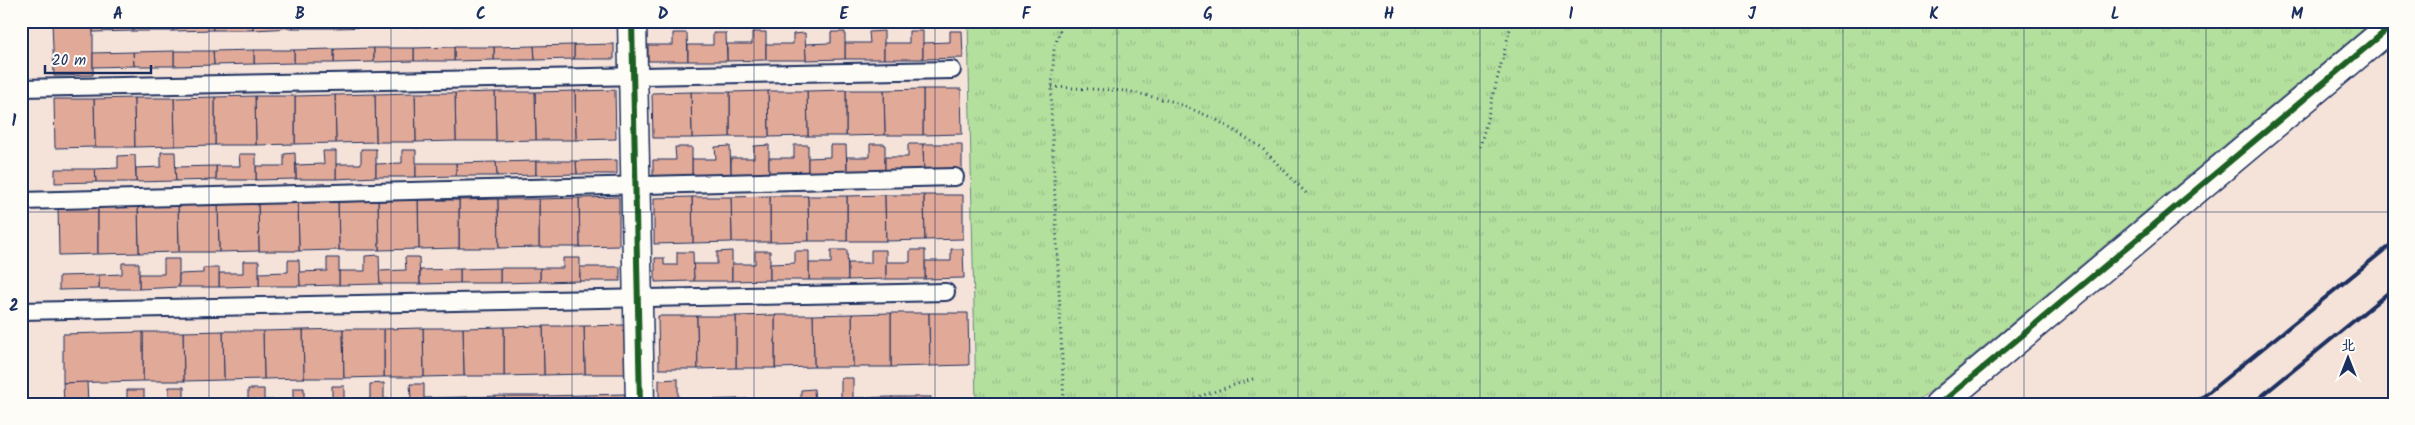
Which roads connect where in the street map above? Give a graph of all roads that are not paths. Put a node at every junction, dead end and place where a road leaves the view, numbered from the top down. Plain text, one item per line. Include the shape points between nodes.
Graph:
1 (632, 21) edge
2 (2394, 24) edge
3 (952, 70) dead end
4 (633, 76) junction
5 (21, 88) edge
6 (955, 177) dead end
7 (636, 185) junction
8 (21, 201) edge
9 (946, 292) dead end
10 (638, 298) junction
11 (21, 311) edge
12 (640, 404) edge
13 (1940, 404) edge

1 - 4 street
2 - 13 street
3 - 4 lane
4 - 5 lane
4 - 7 street
6 - 7 lane
7 - 8 lane
7 - 10 street
9 - 10 lane
10 - 11 lane
10 - 12 street

